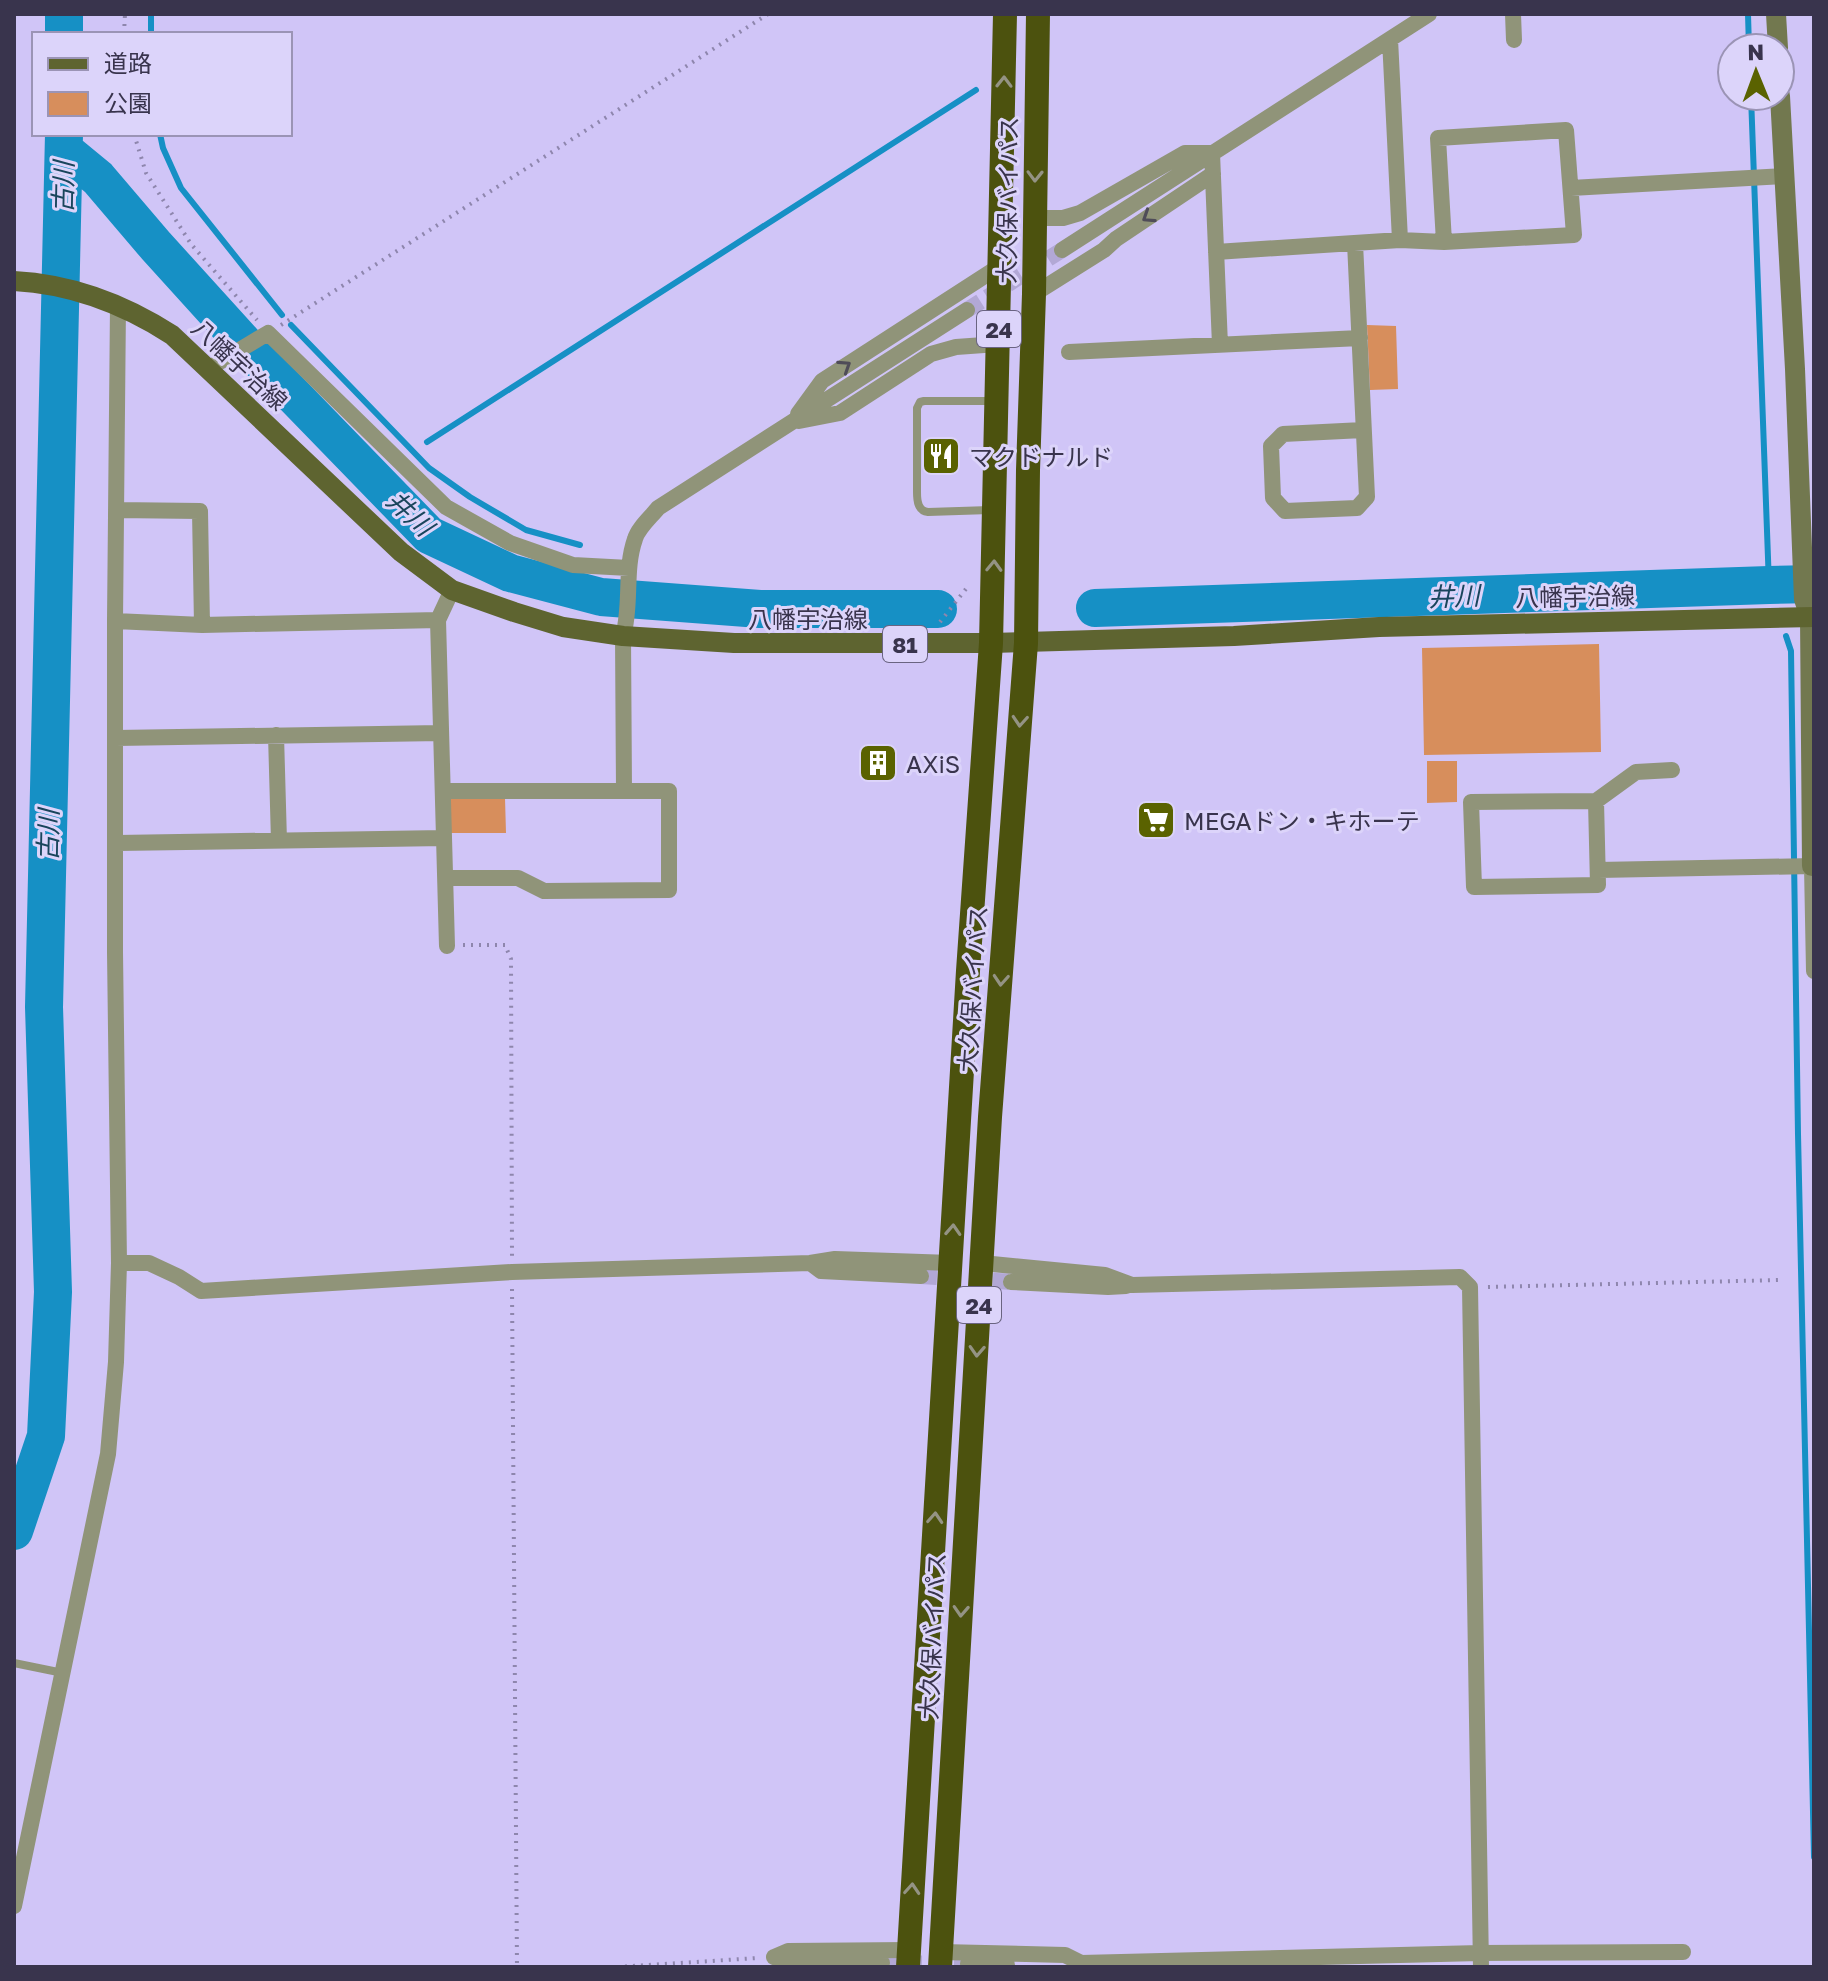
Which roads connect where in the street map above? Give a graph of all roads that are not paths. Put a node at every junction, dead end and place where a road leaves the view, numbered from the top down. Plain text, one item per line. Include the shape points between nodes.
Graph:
1 (1005, 14) edge
2 (1038, 14) edge
3 (1429, 14) edge
4 (1513, 14) edge
5 (1390, 39) junction
6 (1514, 40) dead end
7 (1777, 112) edge
8 (1212, 153) junction
9 (1213, 174) junction
10 (1766, 177) junction
11 (1571, 188) junction
12 (1034, 218) junction
13 (1400, 240) junction
14 (1444, 242) junction
15 (1355, 243) junction
16 (1062, 250) tunnel mouth
17 (1216, 252) junction
18 (1000, 266) junction
19 (14, 281) edge
20 (1034, 294) junction
21 (114, 303) junction
22 (967, 310) tunnel mouth
23 (1360, 338) junction
24 (998, 344) junction
25 (1220, 345) junction
26 (1069, 352) dead end
27 (208, 369) junction
28 (997, 401) junction
29 (792, 422) junction
30 (1363, 430) junction
31 (116, 510) junction
32 (995, 510) junction
33 (1806, 550) edge
34 (629, 568) junction
35 (452, 590) junction
36 (1809, 611) edge
37 (438, 620) junction
38 (115, 621) junction
39 (202, 625) junction
40 (625, 629) junction
41 (991, 643) junction
42 (1026, 643) junction
43 (441, 733) junction
44 (276, 735) junction
45 (116, 738) junction
46 (1672, 770) dead end
47 (443, 791) junction
48 (624, 791) junction
49 (1596, 801) junction
50 (444, 838) junction
51 (279, 841) junction
52 (117, 843) junction
53 (1806, 866) edge
54 (1598, 870) junction
55 (446, 878) junction
56 (447, 946) road end
57 (1814, 971) edge
58 (119, 1263) junction
59 (810, 1263) junction
60 (951, 1263) junction
61 (982, 1263) junction
62 (921, 1276) tunnel mouth
63 (1011, 1282) tunnel mouth
64 (1132, 1285) junction
65 (14, 1663) edge
66 (60, 1673) junction
67 (14, 1906) edge
68 (1683, 1952) dead end
69 (908, 1958) edge
70 (941, 1960) edge
71 (1481, 1960) edge
72 (882, 1963) dead end
73 (1081, 1963) junction
74 (968, 1964) dead end

18 -> 1 highway, 大久保バイパス / 24
2 -> 12 highway, 大久保バイパス / 24
3 - 5 street
4 - 6 street
5 - 8 street
5 - 13 street
7 - 10 street
8 - 9 street
8 - 12 street via 1185,153 1080,213
8 - 16 street
9 - 17 street
9 -> 20 street
10 - 11 street
10 - 33 street via 1795,369
11 - 14 street via 1574,235
11 - 14 street via 1566,130 1438,138
12 - 20 highway, 大久保バイパス / 24
13 - 14 street
13 - 15 street
15 - 17 street
15 - 23 street
17 - 25 street
18 - 24 highway, 大久保バイパス / 24
29 -> 18 street via 822,381
19 - 21 main road, 八幡宇治線 / 81
20 - 42 highway, 大久保バイパス / 24
21 - 27 main road, 八幡宇治線 / 81 via 172,335
21 - 31 street
22 - 29 street
23 - 25 street
23 - 30 street
24 - 28 highway, 大久保バイパス / 24
24 - 29 street via 931,354 840,413
25 - 26 street
27 - 34 street via 268,333 446,507 510,543 573,565
27 - 35 main road, 八幡宇治線 / 81 via 401,552
28 - 32 highway, 大久保バイパス / 24
28 - 32 lane via 924,401 917,408 921,509
29 - 34 street via 658,508 635,536
30 - 30 street via 1367,497 1357,508 1285,511 1273,498 1271,446 1283,434
31 - 38 street
31 - 39 street via 200,511
41 -> 32 highway, 大久保バイパス / 24
33 - 36 street
34 - 40 street
35 - 37 street
35 - 40 main road, 八幡宇治線 / 81 via 563,627
36 - 42 main road, 八幡宇治線 / 81
36 - 53 street
37 - 39 street
37 - 43 street
38 - 39 street
38 - 45 street
40 - 41 main road, 八幡宇治線 / 81 via 734,643
40 - 48 street
41 - 42 main road, 八幡宇治線 / 81
60 -> 41 highway, 大久保バイパス / 24
42 -> 61 highway, 大久保バイパス / 24
43 - 44 street
43 - 47 street
44 - 45 street
44 - 51 street
45 - 52 street
46 - 49 street via 1636,772
47 - 48 street
47 - 50 street
48 - 55 street via 669,791 669,890 544,891 518,878
49 - 54 street
49 - 54 street via 1471,802 1474,887 1598,885
50 - 51 street
50 - 55 street
51 - 52 street
52 - 58 street
53 - 54 street
53 - 57 street
55 - 56 street
58 - 59 street via 149,1263 201,1291 512,1272
58 - 66 street via 108,1454
59 - 60 street
59 - 62 street via 821,1271
69 -> 60 highway, 大久保バイパス / 24
61 - 64 street via 1105,1275
61 -> 70 highway, 大久保バイパス / 24
63 - 64 street
64 - 71 street via 1460,1277 1470,1287
65 - 66 lane
66 - 67 street
68 - 71 street
69 - 72 street via 788,1951 774,1957 791,1963
70 - 73 street via 1065,1955
71 - 73 street
73 - 74 street

